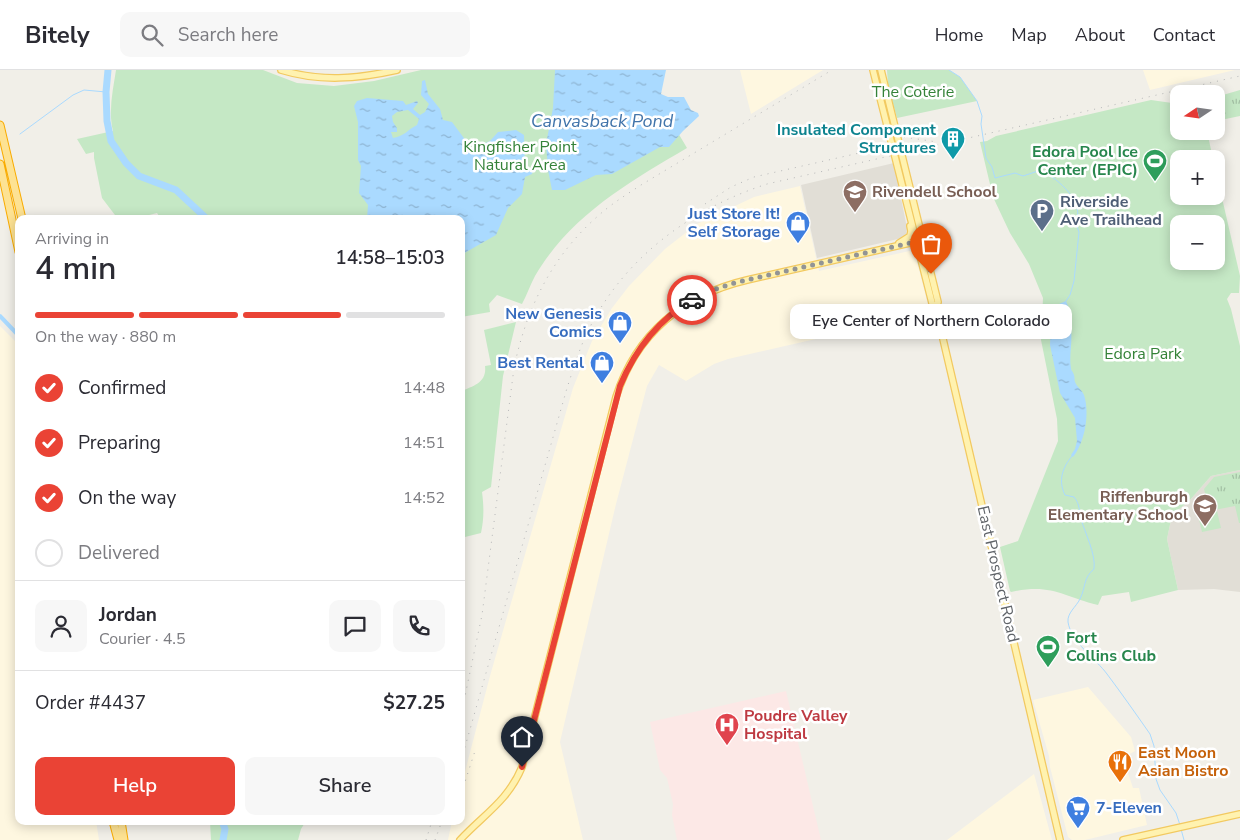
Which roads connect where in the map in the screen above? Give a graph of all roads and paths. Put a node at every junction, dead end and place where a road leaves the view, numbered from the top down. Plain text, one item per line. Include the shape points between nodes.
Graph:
1 (281, 70) edge
2 (397, 70) edge
3 (874, 70) edge
4 (881, 70) edge
5 (0, 125) edge
6 (0, 164) edge
7 (906, 202) junction
8 (21, 215) edge
9 (15, 233) edge
10 (920, 241) junction
11 (896, 246) junction
12 (1240, 814) edge
13 (111, 825) edge
14 (112, 825) edge
15 (121, 825) edge
16 (113, 840) edge
17 (118, 840) edge
18 (124, 840) edge
19 (460, 840) edge
20 (1060, 840) edge
21 (1123, 840) edge

1 - 2 main road via 319,78 348,79
3 - 7 main road, East Prospect Road
4 - 10 main road, East Prospect Road
5 - 8 highway
6 - 9 highway
7 - 10 main road, East Prospect Road
7 - 11 main road via 911,234
10 - 11 main road
10 - 20 main road, East Prospect Road via 938,302 936,309
11 - 19 main road via 718,288 690,301 669,316 639,350 626,370 616,397 522,767 501,802
12 - 21 main road
13 - 16 highway
14 - 17 highway
15 - 18 highway

